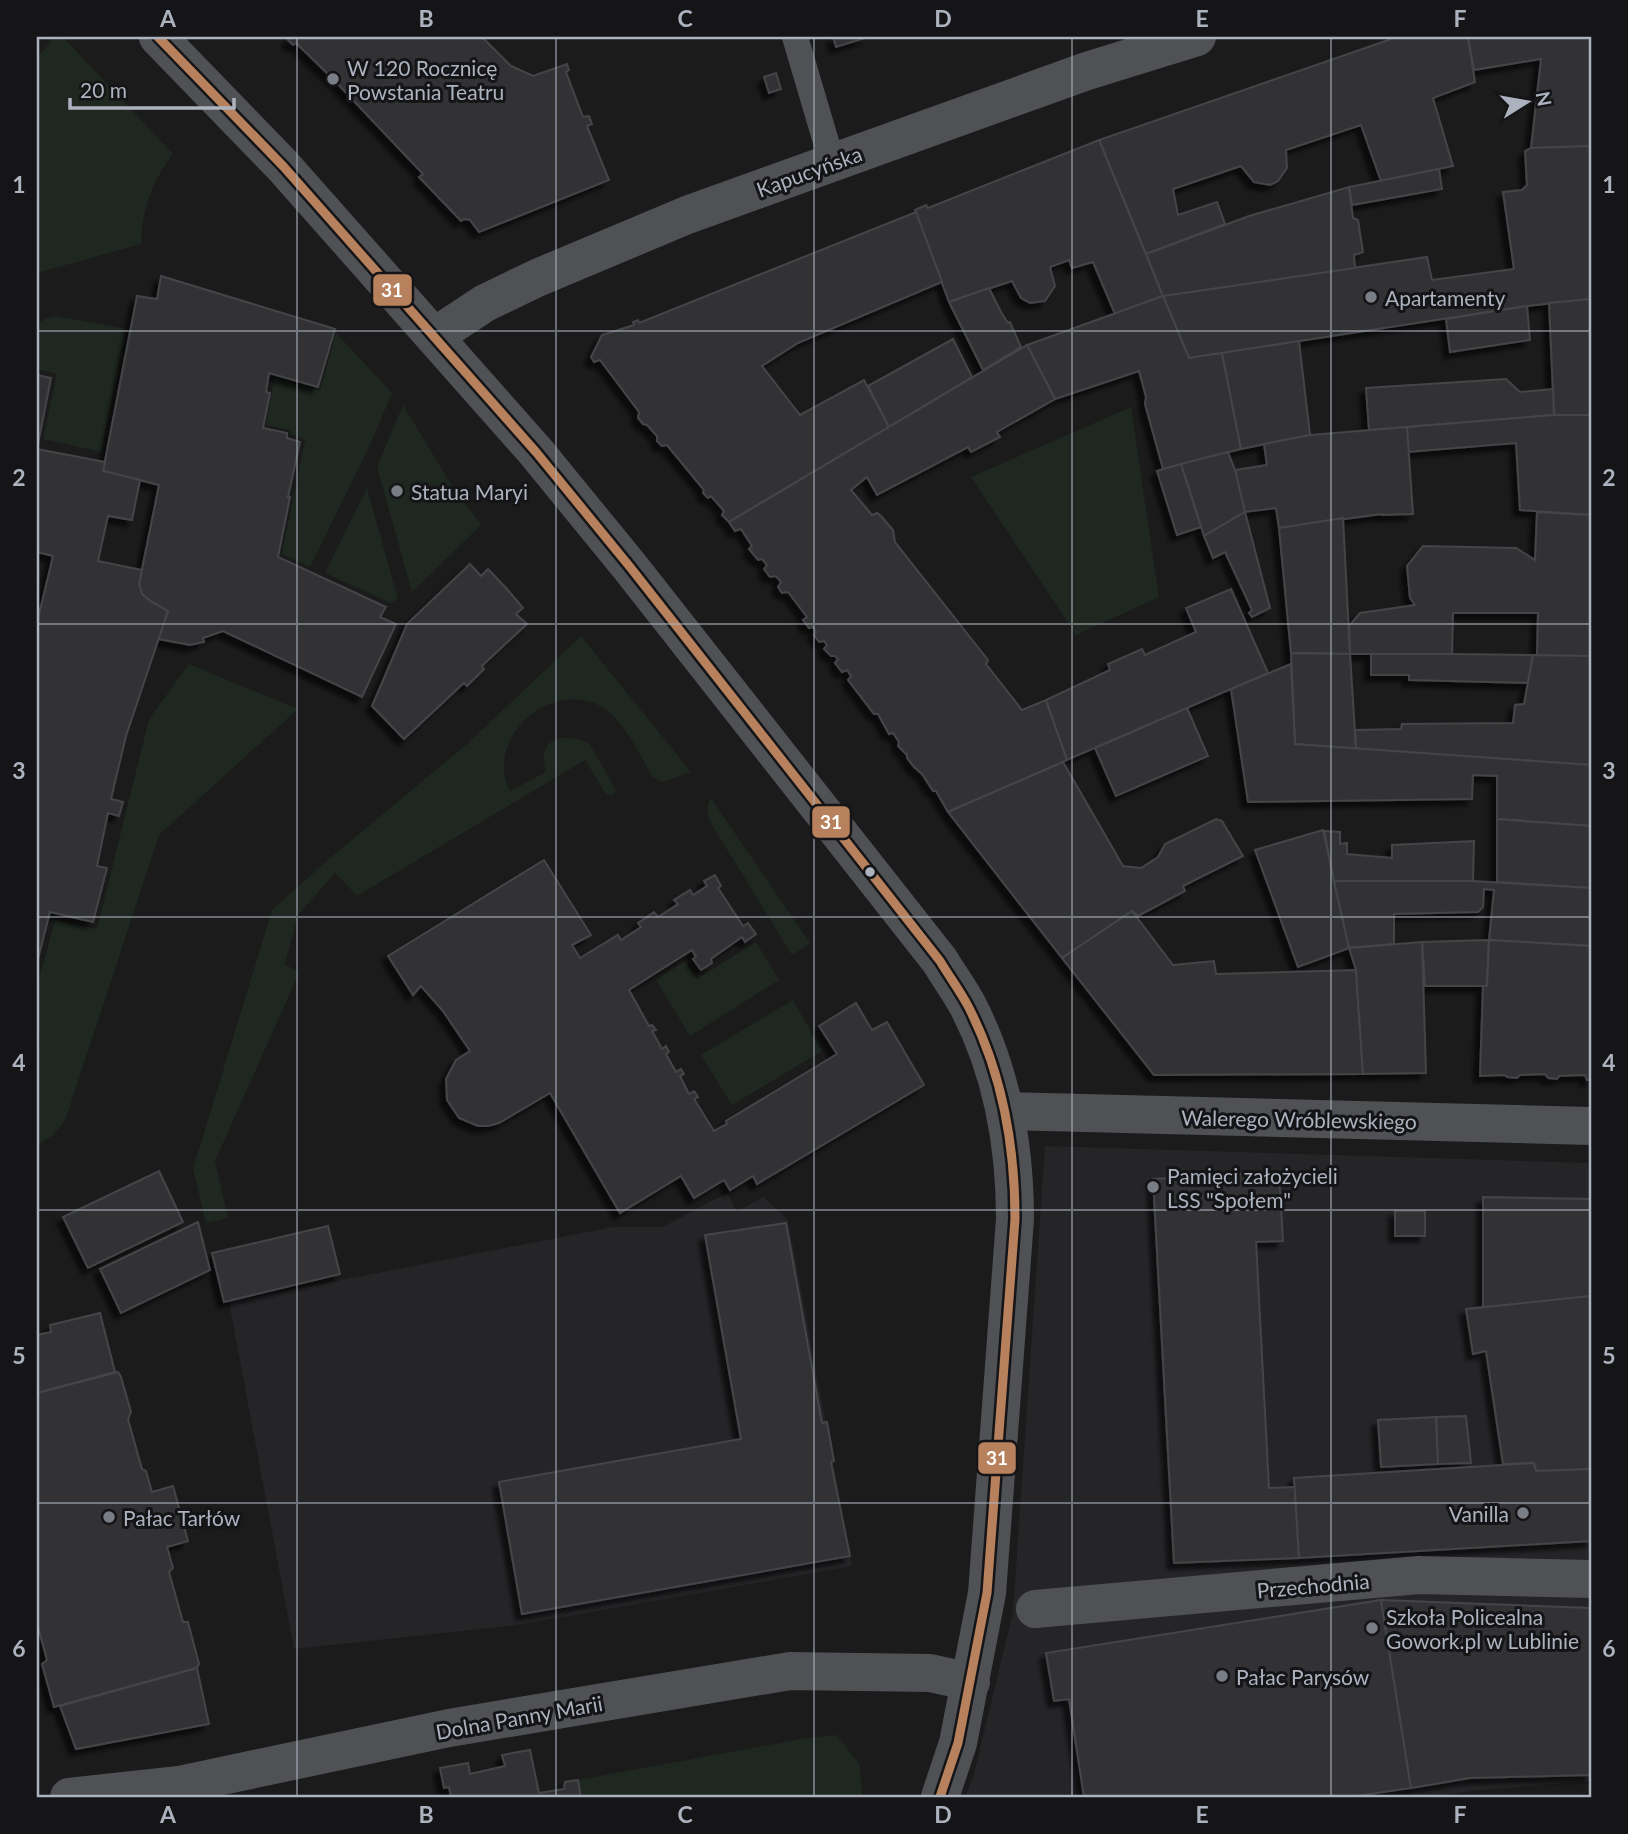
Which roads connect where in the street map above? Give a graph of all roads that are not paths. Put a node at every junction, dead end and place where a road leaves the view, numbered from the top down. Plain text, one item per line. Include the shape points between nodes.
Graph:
1 (158, 37) edge
2 (794, 37) edge
3 (1197, 37) edge
4 (832, 162) junction
5 (435, 336) junction
6 (1006, 1111) junction
7 (1591, 1126) edge
8 (1591, 1579) edge
9 (1035, 1609) dead end
10 (971, 1682) junction
11 (69, 1797) edge
12 (940, 1797) edge

1 - 5 street via 283,166
2 - 4 lane
3 - 4 street, Kapucyńska
4 - 5 street, Kapucyńska via 687,215 537,278 485,303
5 - 6 street via 621,556 940,961 968,1007
6 - 7 street, Walerego Wróblewskiego
6 - 10 street via 1015,1219 992,1546
8 - 9 street, Przechodnia via 1419,1575
10 - 11 street, Dolna Panny Marii via 930,1673 790,1671 449,1728 179,1785
10 - 12 street

